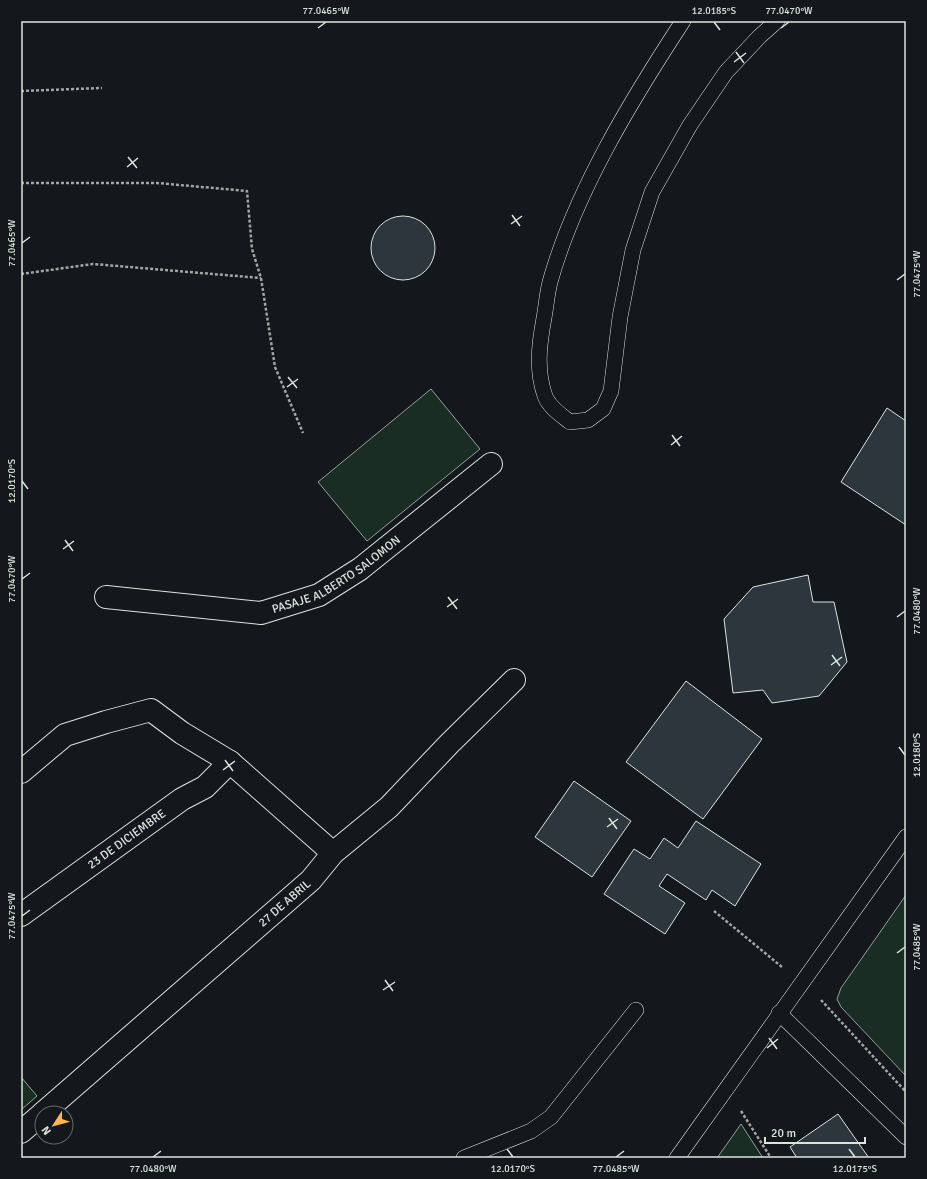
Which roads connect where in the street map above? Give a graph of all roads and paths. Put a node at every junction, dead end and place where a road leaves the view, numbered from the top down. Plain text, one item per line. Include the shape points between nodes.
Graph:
1 (683, 21) edge
2 (777, 21) edge
3 (102, 88) dead end
4 (21, 91) edge
5 (21, 183) edge
6 (21, 274) edge
7 (261, 278) junction
8 (303, 433) dead end
9 (491, 464) dead end
10 (106, 597) dead end
11 (514, 680) dead end
12 (230, 762) junction
13 (21, 772) edge
14 (906, 836) edge
15 (333, 853) junction
16 (714, 911) dead end
17 (21, 915) edge
18 (801, 982) junction
19 (636, 1010) dead end
20 (779, 1013) junction
21 (906, 1084) edge
22 (902, 1088) junction
23 (726, 1089) junction
24 (906, 1092) edge
25 (52, 1105) edge
26 (740, 1110) junction
27 (736, 1116) dead end
28 (34, 1121) edge
29 (21, 1132) edge
30 (906, 1137) edge
31 (464, 1158) edge
32 (677, 1158) edge
33 (771, 1158) edge

1 - 2 lane via 652,69 594,173 568,229 549,284 538,365 545,398 570,422 588,420 603,409 612,391 620,317 633,250 652,192 690,126 726,72
3 - 4 path
5 - 7 path via 157,183 246,191 252,250
6 - 7 path via 93,264
7 - 8 path via 275,367
9 - 10 street, PASAJE ALBERTO SALOMON via 360,569 319,595 261,613
11 - 15 street, 27 DE ABRIL via 389,807
12 - 13 street via 151,710 65,735
12 - 15 street
12 - 17 street, 23 DE DICIEMBRE via 205,787 182,799
14 - 18 lane
15 - 25 street, 27 DE ABRIL via 310,880
16 - 18 path
18 - 20 lane
18 - 22 path via 817,995
19 - 31 lane via 551,1117 531,1131
20 - 23 lane
20 - 30 lane
21 - 22 path
22 - 24 path
23 - 26 path
23 - 32 lane
26 - 27 path
26 - 33 path
28 - 29 street, 27 DE ABRIL

